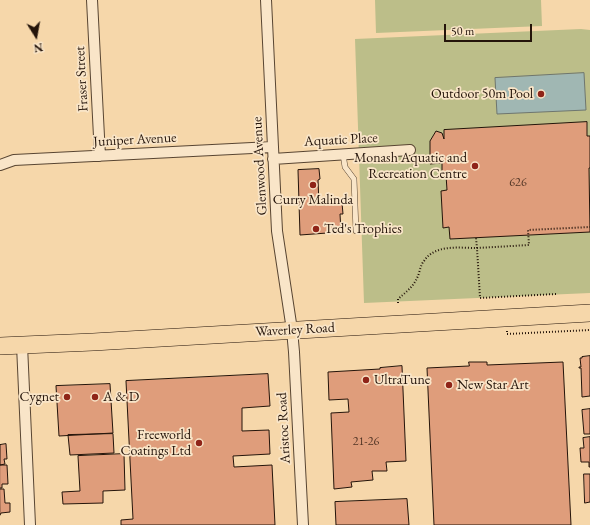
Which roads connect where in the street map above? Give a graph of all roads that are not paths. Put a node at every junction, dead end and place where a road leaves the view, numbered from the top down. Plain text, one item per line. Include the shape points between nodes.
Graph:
1 (92, 0) edge
2 (266, 0) edge
3 (272, 147) junction
4 (410, 150) dead end
5 (343, 154) junction
6 (100, 156) junction
7 (273, 158) junction
8 (0, 164) edge
9 (356, 231) dead end
10 (590, 313) edge
11 (292, 330) junction
12 (22, 345) junction
13 (0, 346) edge
14 (30, 525) edge
15 (303, 525) edge

1 - 6 street, Fraser Street
2 - 3 street, Glenwood Avenue
3 - 6 street, Juniper Avenue
3 - 7 street, Glenwood Avenue
4 - 5 street, Aquatic Place
5 - 7 street, Aquatic Place
5 - 9 lane via 345,167 354,179
6 - 8 street, Juniper Avenue via 14,160
7 - 11 street, Glenwood Avenue via 277,231
10 - 11 main road, Waverley Road
11 - 12 main road, Waverley Road
11 - 15 street, Aristoc Road
12 - 13 main road, Waverley Road
12 - 14 street

